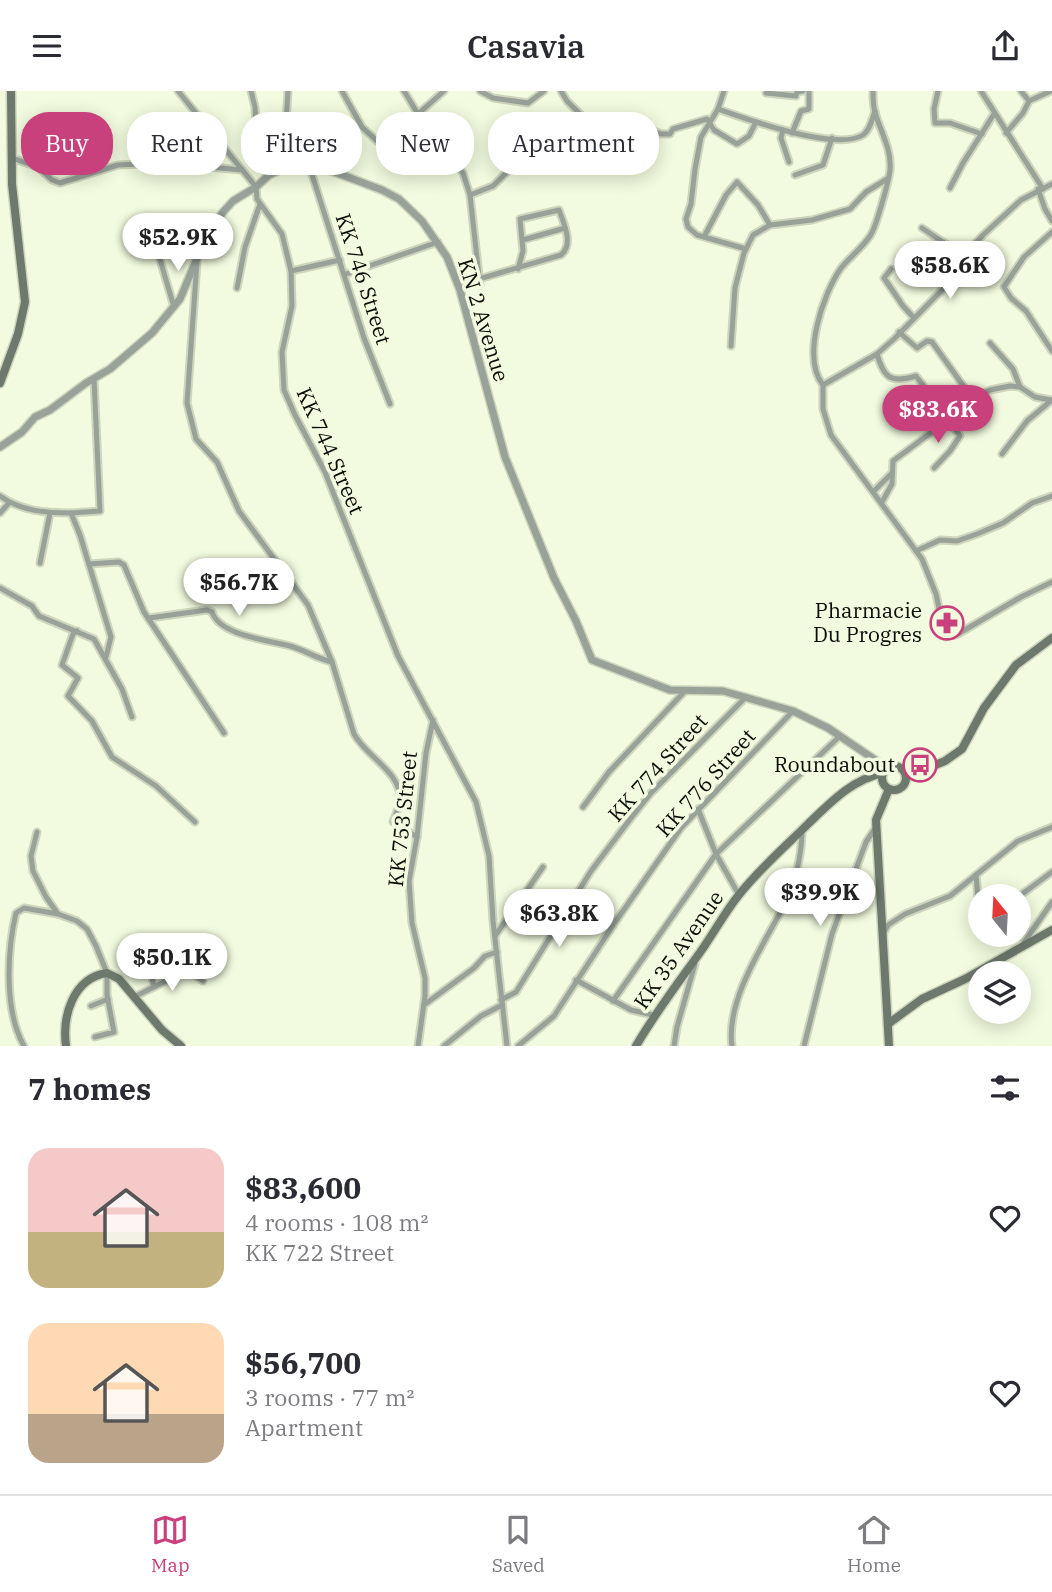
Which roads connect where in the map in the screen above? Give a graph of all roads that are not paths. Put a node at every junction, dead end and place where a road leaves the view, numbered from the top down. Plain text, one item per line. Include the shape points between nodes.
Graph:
1 (11, 91) edge
2 (178, 91) edge
3 (186, 91) edge
4 (250, 91) edge
5 (289, 91) edge
6 (342, 91) edge
7 (404, 91) edge
8 (444, 91) edge
9 (480, 91) edge
10 (544, 91) edge
11 (561, 91) edge
12 (724, 91) edge
13 (807, 91) edge
14 (817, 91) edge
15 (873, 91) edge
16 (938, 91) edge
17 (981, 91) edge
18 (1021, 91) edge
19 (1051, 91) edge
20 (766, 93) dead end
21 (187, 99) junction
22 (1029, 101) junction
23 (718, 109) junction
24 (875, 111) junction
25 (256, 112) edge
26 (287, 112) edge
27 (417, 112) edge
28 (420, 112) edge
29 (994, 114) junction
30 (710, 122) junction
31 (756, 122) junction
32 (783, 130) junction
33 (792, 133) junction
34 (1006, 133) junction
35 (982, 134) junction
36 (832, 138) junction
37 (376, 140) edge
38 (12, 157) junction
39 (789, 162) dead end
40 (241, 167) edge
41 (241, 170) edge
42 (247, 175) edge
43 (269, 175) edge
44 (312, 175) edge
45 (342, 175) edge
46 (464, 175) edge
47 (504, 175) edge
48 (795, 175) dead end
49 (887, 179) junction
50 (1052, 184) edge
51 (256, 187) junction
52 (950, 188) dead end
53 (1041, 189) junction
54 (470, 195) junction
55 (260, 204) junction
56 (1052, 221) edge
57 (770, 225) junction
58 (565, 228) junction
59 (922, 228) dead end
60 (1052, 232) edge
61 (705, 235) dead end
62 (523, 240) junction
63 (438, 243) junction
64 (156, 246) dead end
65 (746, 249) junction
66 (197, 254) junction
67 (964, 256) junction
68 (340, 260) junction
69 (518, 269) junction
70 (891, 269) dead end
71 (291, 271) junction
72 (346, 274) junction
73 (237, 288) dead end
74 (174, 307) junction
75 (914, 318) junction
76 (900, 332) junction
77 (990, 343) dead end
78 (732, 346) dead end
79 (1052, 351) edge
80 (877, 354) junction
81 (94, 379) junction
82 (0, 383) edge
83 (823, 385) junction
84 (923, 385) dead end
85 (1020, 387) junction
86 (972, 398) junction
87 (1051, 400) edge
88 (390, 404) dead end
89 (948, 420) junction
90 (0, 447) edge
91 (1002, 454) dead end
92 (934, 468) dead end
93 (892, 473) junction
94 (874, 491) junction
95 (0, 496) edge
96 (1052, 496) edge
97 (882, 502) junction
98 (9, 503) junction
99 (0, 513) edge
100 (51, 513) junction
101 (71, 513) junction
102 (916, 551) junction
103 (40, 563) dead end
104 (89, 564) junction
105 (1052, 582) edge
106 (0, 588) edge
107 (149, 618) junction
108 (77, 631) junction
109 (1052, 638) edge
110 (106, 657) junction
111 (332, 661) junction
112 (685, 691) junction
113 (746, 697) junction
114 (793, 711) junction
115 (132, 717) dead end
116 (433, 720) junction
117 (224, 733) dead end
118 (840, 736) junction
119 (885, 770) junction
120 (906, 777) junction
121 (889, 789) junction
122 (583, 807) dead end
123 (698, 809) junction
124 (195, 822) dead end
125 (876, 827) junction
126 (1052, 827) edge
127 (802, 830) junction
128 (37, 832) dead end
129 (417, 837) junction
130 (716, 855) junction
131 (543, 867) dead end
132 (1052, 872) edge
133 (976, 875) junction
134 (977, 884) edge
135 (1031, 887) edge
136 (739, 895) junction
137 (1052, 902) edge
138 (58, 914) junction
139 (1052, 930) edge
140 (882, 935) junction
141 (495, 936) junction
142 (146, 948) dead end
143 (1019, 949) junction
144 (497, 952) junction
145 (696, 957) junction
146 (107, 973) junction
147 (576, 980) junction
148 (203, 981) dead end
149 (154, 987) junction
150 (134, 997) junction
151 (108, 999) junction
152 (613, 1001) junction
153 (502, 1003) junction
154 (91, 1006) dead end
155 (423, 1006) junction
156 (653, 1016) junction
157 (888, 1024) junction
158 (124, 1029) dead end
159 (114, 1032) junction
160 (95, 1037) dead end
161 (24, 1046) edge
162 (66, 1046) edge
163 (181, 1046) edge
164 (418, 1046) edge
165 (444, 1046) edge
166 (507, 1046) edge
167 (518, 1046) edge
168 (636, 1046) edge
169 (674, 1046) edge
170 (732, 1046) edge
171 (804, 1046) edge
172 (889, 1046) edge

1 - 38 main road
2 - 21 street
3 - 21 street
4 - 25 street
5 - 26 street
6 - 37 street via 362,127
7 - 27 street
8 - 28 street
9 - 10 street via 493,98 528,103
11 - 30 street via 605,136 646,128 670,134 690,123
12 - 23 street
13 - 14 street
13 - 20 street via 796,96
13 - 33 street via 809,109 801,111
15 - 24 street
16 - 35 street via 935,123
17 - 29 street
18 - 22 street
19 - 22 street
21 - 40 street
22 - 34 street
23 - 30 street
23 - 31 street
24 - 36 street via 865,134
24 - 49 street via 889,155
29 - 34 street
29 - 35 street
30 - 31 street via 714,130 737,144 749,136
30 - 65 street via 701,137 688,227 697,235
31 - 32 street
32 - 33 street
32 - 39 street
33 - 36 street
34 - 53 street
35 - 52 street
36 - 48 street via 822,165
38 - 41 street via 38,167 60,183 118,165 165,163
38 - 82 main road via 25,302
42 - 51 street
43 - 51 street
44 - 68 street, KK 746 Street
45 - 63 street, KN 2 Avenue via 399,199
46 - 54 street
47 - 54 street via 493,186
49 - 57 street via 850,209
49 - 83 street via 875,227 842,267 818,323 814,363
50 - 53 street
51 - 55 street, KK 744 Street
51 - 66 street via 223,212
53 - 56 street
53 - 67 street via 1010,209
54 - 69 street via 480,282
55 - 71 street, KK 744 Street via 282,234
55 - 73 street
57 - 61 street via 737,182
57 - 65 street via 753,235
58 - 62 street
58 - 62 street via 558,209 522,218
58 - 69 street via 565,253
59 - 67 street
60 - 79 street via 1024,257 1004,287 1034,321
62 - 69 street
63 - 72 street
63 - 112 street, KN 2 Avenue via 460,291 505,457 592,660 658,686
64 - 74 street
65 - 78 street via 732,303
66 - 74 street
66 - 111 street via 187,403 196,439 217,463 239,511 309,605
67 - 75 street via 945,287
68 - 71 street
68 - 72 street, KK 746 Street
70 - 75 street via 884,278
71 - 116 street, KK 744 Street via 292,306 282,352 284,390 326,472 398,656
72 - 88 street, KK 746 Street
74 - 81 street via 147,338
75 - 76 street
76 - 80 street
76 - 86 street via 916,348 932,342
77 - 85 street via 1013,369
80 - 83 street
80 - 84 street via 892,380 916,376
81 - 90 street
81 - 101 street via 100,511
83 - 94 street via 823,409 831,435
85 - 86 street
85 - 87 street
86 - 89 street
87 - 91 street via 1027,421
89 - 92 street via 960,436
89 - 93 street via 893,461
93 - 94 street
93 - 97 street via 892,484
94 - 97 street
95 - 98 street
96 - 102 street via 977,534 957,541 940,540
97 - 102 street
98 - 99 street
98 - 100 street
100 - 101 street
100 - 103 street
101 - 104 street
102 - 105 street via 936,594 945,637
104 - 107 street via 124,565
104 - 110 street via 111,637
106 - 108 street via 39,616
107 - 111 street via 208,610 220,624 246,636 293,646
107 - 117 street
108 - 110 street via 94,639
108 - 124 street via 62,665 78,678 68,696 92,721 113,757 156,786
109 - 120 main road via 1016,665 984,708 962,749
110 - 115 street
111 - 129 street via 354,734 386,769 399,793 393,823
112 - 113 street, KN 2 Avenue via 709,689
112 - 122 street via 609,772
113 - 114 street, KN 2 Avenue
113 - 153 street, KK 774 Street via 644,801 591,870 516,992
114 - 118 street, KN 2 Avenue
114 - 123 street, KK 776 Street
116 - 129 street, KK 753 Street
116 - 141 street, KK 744 Street via 476,802 489,856
118 - 119 street, KN 2 Avenue
118 - 130 street
119 - 120 main road via 899,767
119 - 121 main road via 883,782
119 - 127 main road, KK 35 Avenue via 856,783
120 - 121 main road via 901,788
121 - 125 main road
123 - 130 street
123 - 147 street, KK 776 Street
125 - 140 main road
125 - 171 street via 866,842 832,934
126 - 133 street via 1018,841
127 - 136 main road, KK 35 Avenue
127 - 170 street via 796,878 739,997
128 - 138 street via 31,865
129 - 155 street, KK 753 Street via 409,881 412,923 425,978
130 - 136 street
130 - 152 street
131 - 141 street
132 - 135 street
133 - 134 street
133 - 140 street via 950,897 889,924
136 - 145 main road, KK 35 Avenue
137 - 143 street
138 - 146 street via 87,929
138 - 161 street via 21,908 14,919 9,993
139 - 143 main road
140 - 157 main road
141 - 144 street, KK 744 Street
142 - 149 street
143 - 157 main road via 922,999
144 - 153 street, KK 744 Street
144 - 155 street via 485,956
145 - 156 main road, KK 35 Avenue
145 - 169 street
146 - 150 main road
146 - 151 street
146 - 162 main road via 90,978 71,1002
147 - 152 street
147 - 167 street, KK 776 Street via 554,1016
148 - 149 street via 177,962 172,978
149 - 150 street
150 - 163 main road
151 - 154 street
151 - 159 street
152 - 156 street
153 - 165 street, KK 774 Street
153 - 166 street, KK 744 Street
155 - 164 street, KK 753 Street
156 - 168 main road, KK 35 Avenue
157 - 172 main road
158 - 159 street
159 - 160 street

